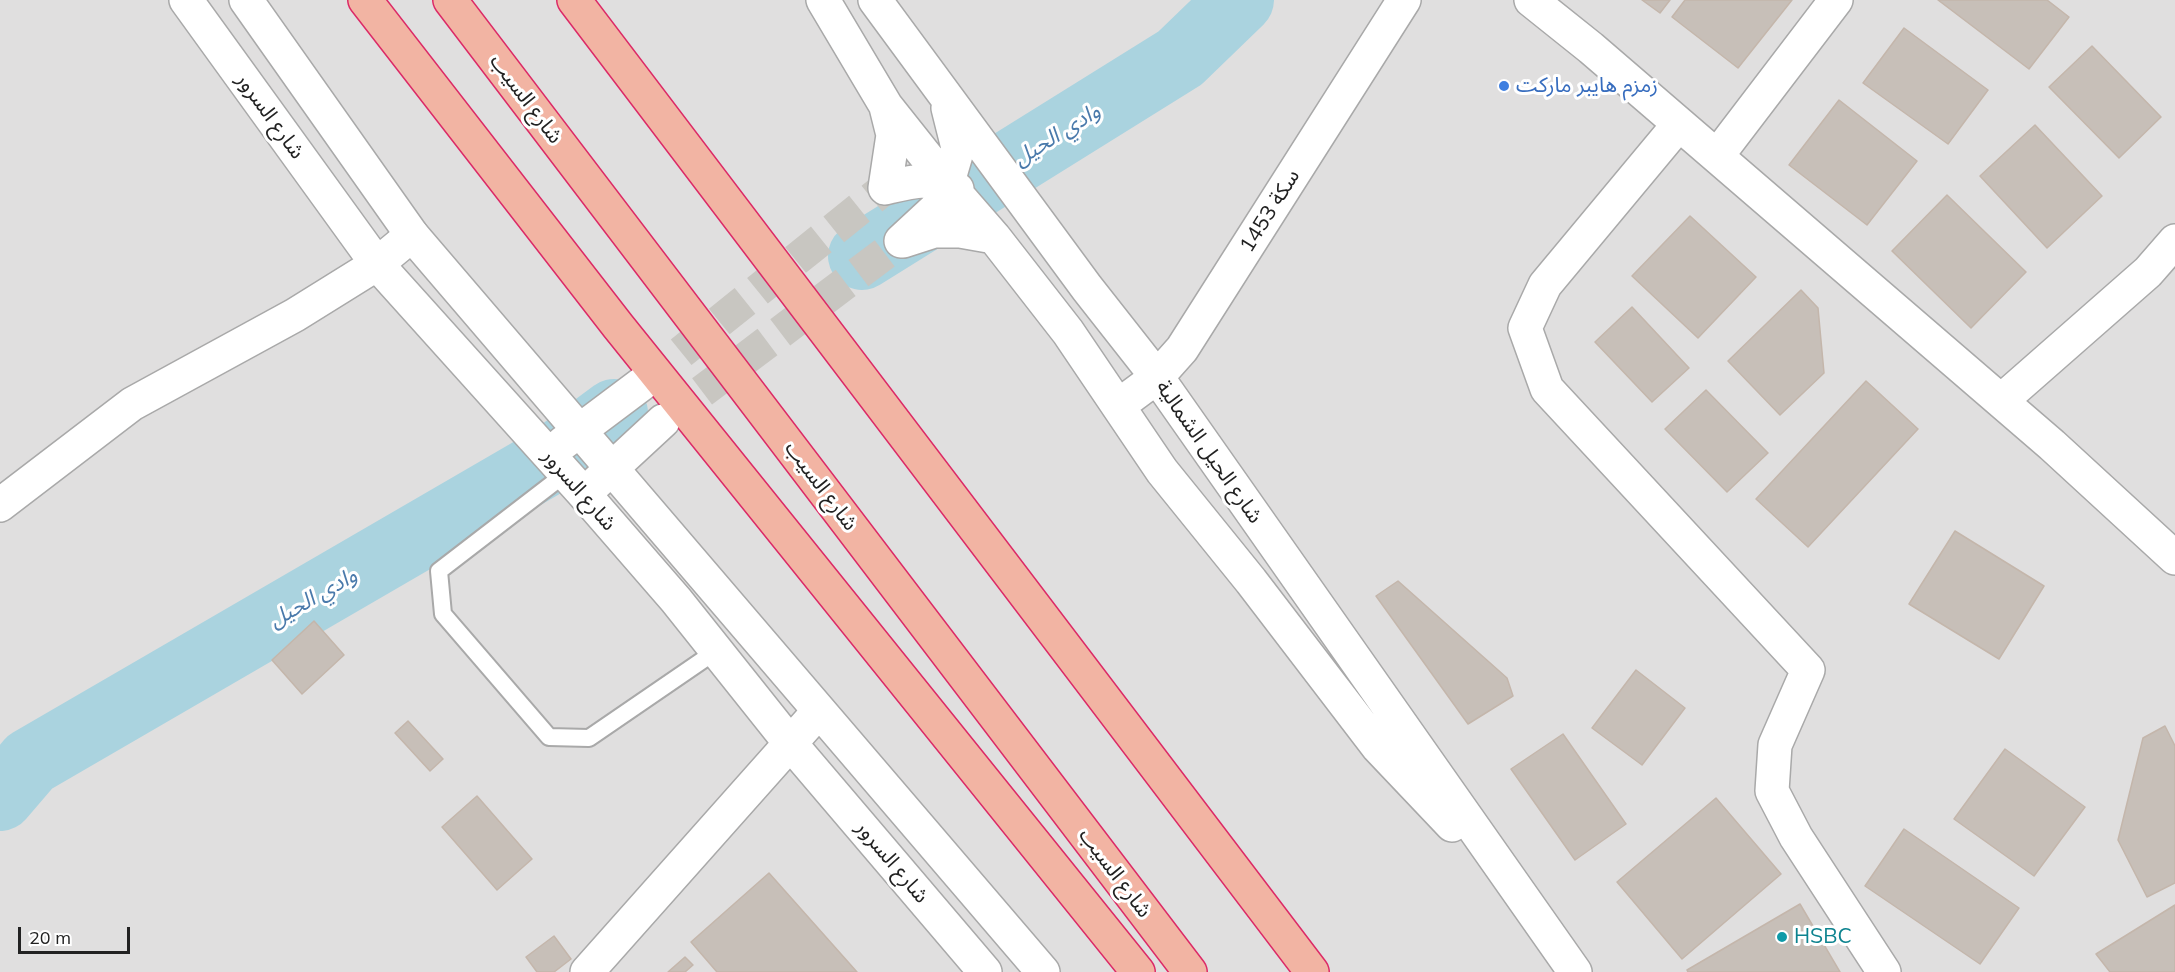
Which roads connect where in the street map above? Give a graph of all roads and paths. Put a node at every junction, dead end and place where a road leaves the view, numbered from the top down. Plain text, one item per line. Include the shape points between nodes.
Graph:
1 (186, 0) edge
2 (246, 0) edge
3 (365, 0) edge
4 (450, 0) edge
5 (574, 0) edge
6 (823, 0) edge
7 (875, 0) edge
8 (1404, 0) edge
9 (1531, 0) edge
10 (1836, 0) edge
11 (945, 97) junction
12 (886, 106) junction
13 (1679, 124) junction
14 (1717, 156) junction
15 (948, 184) junction
16 (412, 235) junction
17 (994, 237) junction
18 (2175, 241) edge
19 (377, 264) junction
20 (1087, 288) junction
21 (1157, 377) junction
22 (643, 383) tunnel mouth
23 (2001, 401) junction
24 (1118, 406) junction
25 (663, 421) tunnel mouth
26 (579, 430) junction
27 (612, 468) junction
28 (566, 474) junction
29 (0, 505) edge
30 (2175, 558) edge
31 (716, 651) junction
32 (819, 711) junction
33 (790, 743) junction
34 (1533, 911) junction
35 (587, 972) edge
36 (985, 972) edge
37 (1043, 972) edge
38 (1138, 972) edge
39 (1190, 972) edge
40 (1312, 972) edge
41 (1575, 972) edge
42 (1884, 972) edge

1 - 19 street, شارع السرور
2 - 16 street, شارع السرور
3 - 38 highway via 618,326
4 - 39 highway, شارع السيب
5 - 40 highway
6 - 12 street
7 - 11 street, شارع الحيل الشمالية
8 - 21 street, سكة 1453 via 1182,349
9 - 13 street
10 - 14 street
11 - 15 street via 958,148
11 - 20 street, شارع الحيل الشمالية
12 - 15 street, شارع الحيل الشمالية
12 - 15 street via 893,135 885,188 922,180
13 - 14 street
13 - 42 street via 1545,285 1525,328 1547,389 1808,670 1775,745 1772,791 1796,837
14 - 23 street
15 - 17 street, شارع الحيل الشمالية
15 - 17 street via 942,203 901,241 934,231
15 - 20 street via 986,206
16 - 19 street
16 - 26 street, شارع السرور
17 - 24 street, شارع الحيل الشمالية via 1068,332
18 - 23 street via 2148,272
19 - 28 street, شارع السرور
19 - 29 street via 295,315 132,404
20 - 21 street, شارع الحيل الشمالية
21 - 24 street, سكة 1453
21 - 34 street, شارع الحيل الشمالية
22 - 26 street
23 - 30 street
24 - 34 street, شارع الحيل الشمالية via 1162,471 1378,747
25 - 27 street
26 - 27 street, شارع السرور
26 - 28 street
27 - 28 street
27 - 32 street, شارع السرور
28 - 31 street, شارع السرور
28 - 31 lane via 439,571 443,614 450,623 549,737 589,738
31 - 33 street, شارع السرور
32 - 33 street
32 - 37 street, شارع السرور
33 - 35 street
33 - 36 street, شارع السرور
34 - 41 street, شارع الحيل الشمالية

